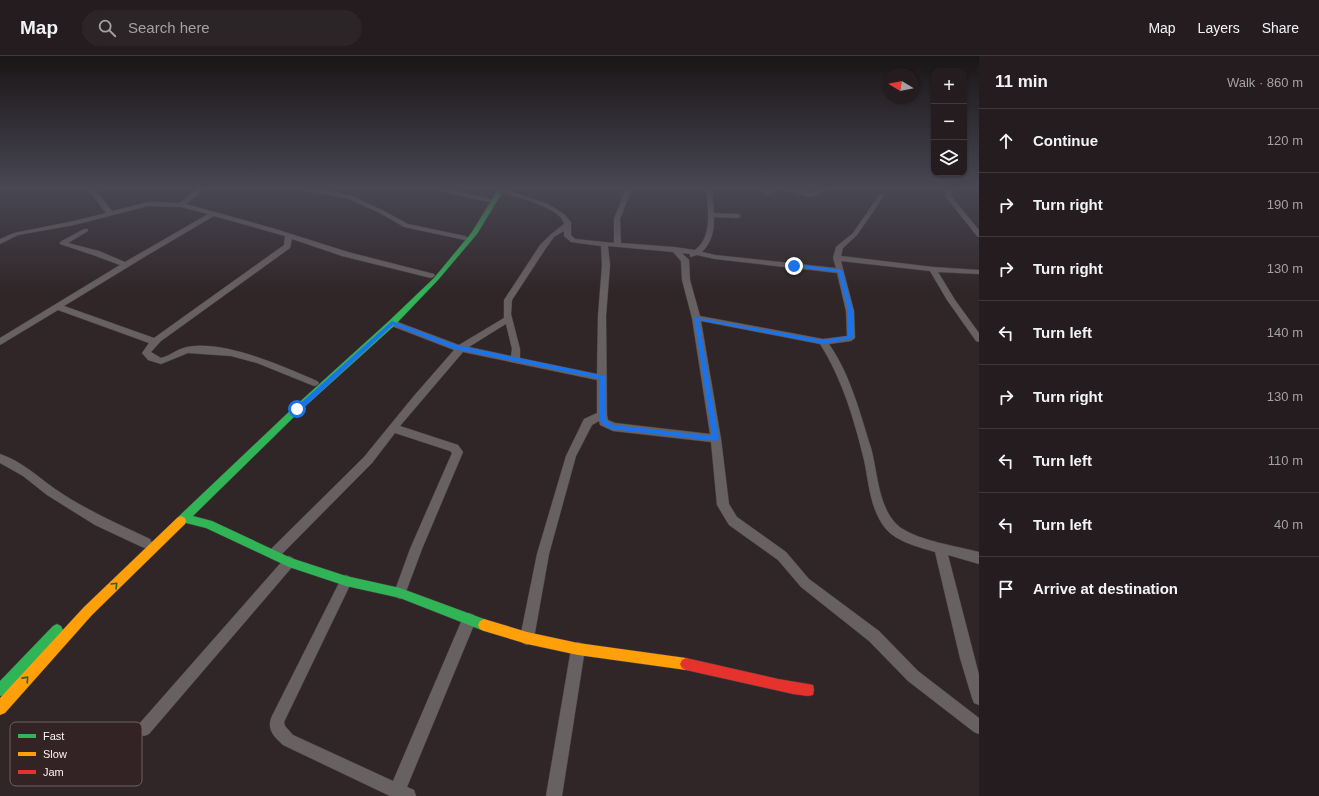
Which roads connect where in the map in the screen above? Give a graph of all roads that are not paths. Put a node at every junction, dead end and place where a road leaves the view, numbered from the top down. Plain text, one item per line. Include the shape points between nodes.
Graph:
1 (66, 223) edge
2 (198, 223) edge
3 (246, 223) edge
4 (400, 223) edge
5 (475, 223) edge
6 (482, 223) edge
7 (617, 223) edge
8 (710, 223) edge
9 (863, 223) edge
10 (969, 223) edge
11 (568, 224) joint
12 (86, 230) dead end
13 (979, 235) edge
14 (289, 236) junction
15 (465, 238) junction
16 (0, 242) edge
17 (604, 244) junction
18 (618, 246) junction
19 (674, 250) junction
20 (698, 252) junction
21 (837, 258) junction
22 (685, 260) junction
23 (126, 264) junction
24 (933, 269) junction
25 (840, 271) junction
26 (979, 272) edge
27 (431, 276) junction
28 (59, 307) junction
29 (509, 318) junction
30 (696, 318) junction
31 (392, 323) junction
32 (978, 335) edge
33 (153, 341) junction
34 (0, 342) edge
35 (823, 342) junction
36 (461, 348) junction
37 (515, 360) junction
38 (603, 378) junction
39 (314, 383) junction
40 (602, 415) junction
41 (393, 428) junction
42 (716, 439) junction
43 (0, 458) edge
44 (185, 518) junction
45 (146, 543) junction
46 (940, 547) junction
47 (274, 554) junction
48 (979, 558) edge
49 (289, 562) junction
50 (346, 582) junction
51 (400, 593) junction
52 (78, 608) dead end
53 (469, 620) junction
54 (62, 624) dead end
55 (527, 638) junction
56 (578, 649) junction
57 (0, 690) edge
58 (808, 690) dead end
59 (979, 698) edge
60 (0, 708) edge
61 (979, 727) edge
62 (144, 729) dead end
63 (402, 793) edge
64 (554, 796) edge

1 - 16 street via 16,234
2 - 23 street
3 - 14 street
4 - 15 street
5 - 15 main road
6 - 31 main road via 457,255
7 - 18 street
8 - 20 street via 708,238
9 - 21 street via 855,234 840,247
10 - 13 street
11 - 17 street via 569,239
11 - 29 street via 552,236 516,287 508,300
12 - 23 street via 62,243
14 - 27 street via 345,254
14 - 33 street via 287,246 229,286 171,331
15 - 27 main road
17 - 18 street
17 - 38 street via 606,265 602,316
18 - 19 street
19 - 20 street
19 - 22 street
20 - 22 street
20 - 25 street via 715,257
21 - 24 street
21 - 25 street
22 - 30 street via 686,280
23 - 28 street
24 - 26 street
24 - 32 street via 951,300
25 - 35 street via 850,311 851,338
27 - 39 main road
28 - 33 street
28 - 34 street
29 - 36 street
29 - 37 street via 516,349
30 - 35 street
30 - 42 street
31 - 36 street
31 - 44 main road via 319,389
33 - 39 street via 146,353 154,360 167,360 185,351 203,350 249,357
35 - 46 street via 829,349 847,391 886,520 897,532
36 - 37 street
36 - 41 street
37 - 38 street
38 - 40 street
39 - 45 main road
40 - 42 street via 604,422 613,427
40 - 55 street via 588,422 571,456 543,554
41 - 47 street via 368,460
41 - 51 street via 454,448 458,452
42 - 61 street via 723,504 733,521 782,556 805,583 874,636 913,676
43 - 45 street via 99,521
44 - 47 main road via 208,524
60 -> 44 main road via 88,611
45 - 52 main road
46 - 48 street
46 - 59 street
47 - 49 main road
49 - 50 main road
49 - 62 street
50 - 51 main road
50 - 63 street via 276,721 278,730 288,740
51 - 53 main road
53 - 55 main road
53 - 63 street
54 - 57 main road
55 - 56 main road
56 - 58 main road via 714,668 789,688
56 - 64 street

